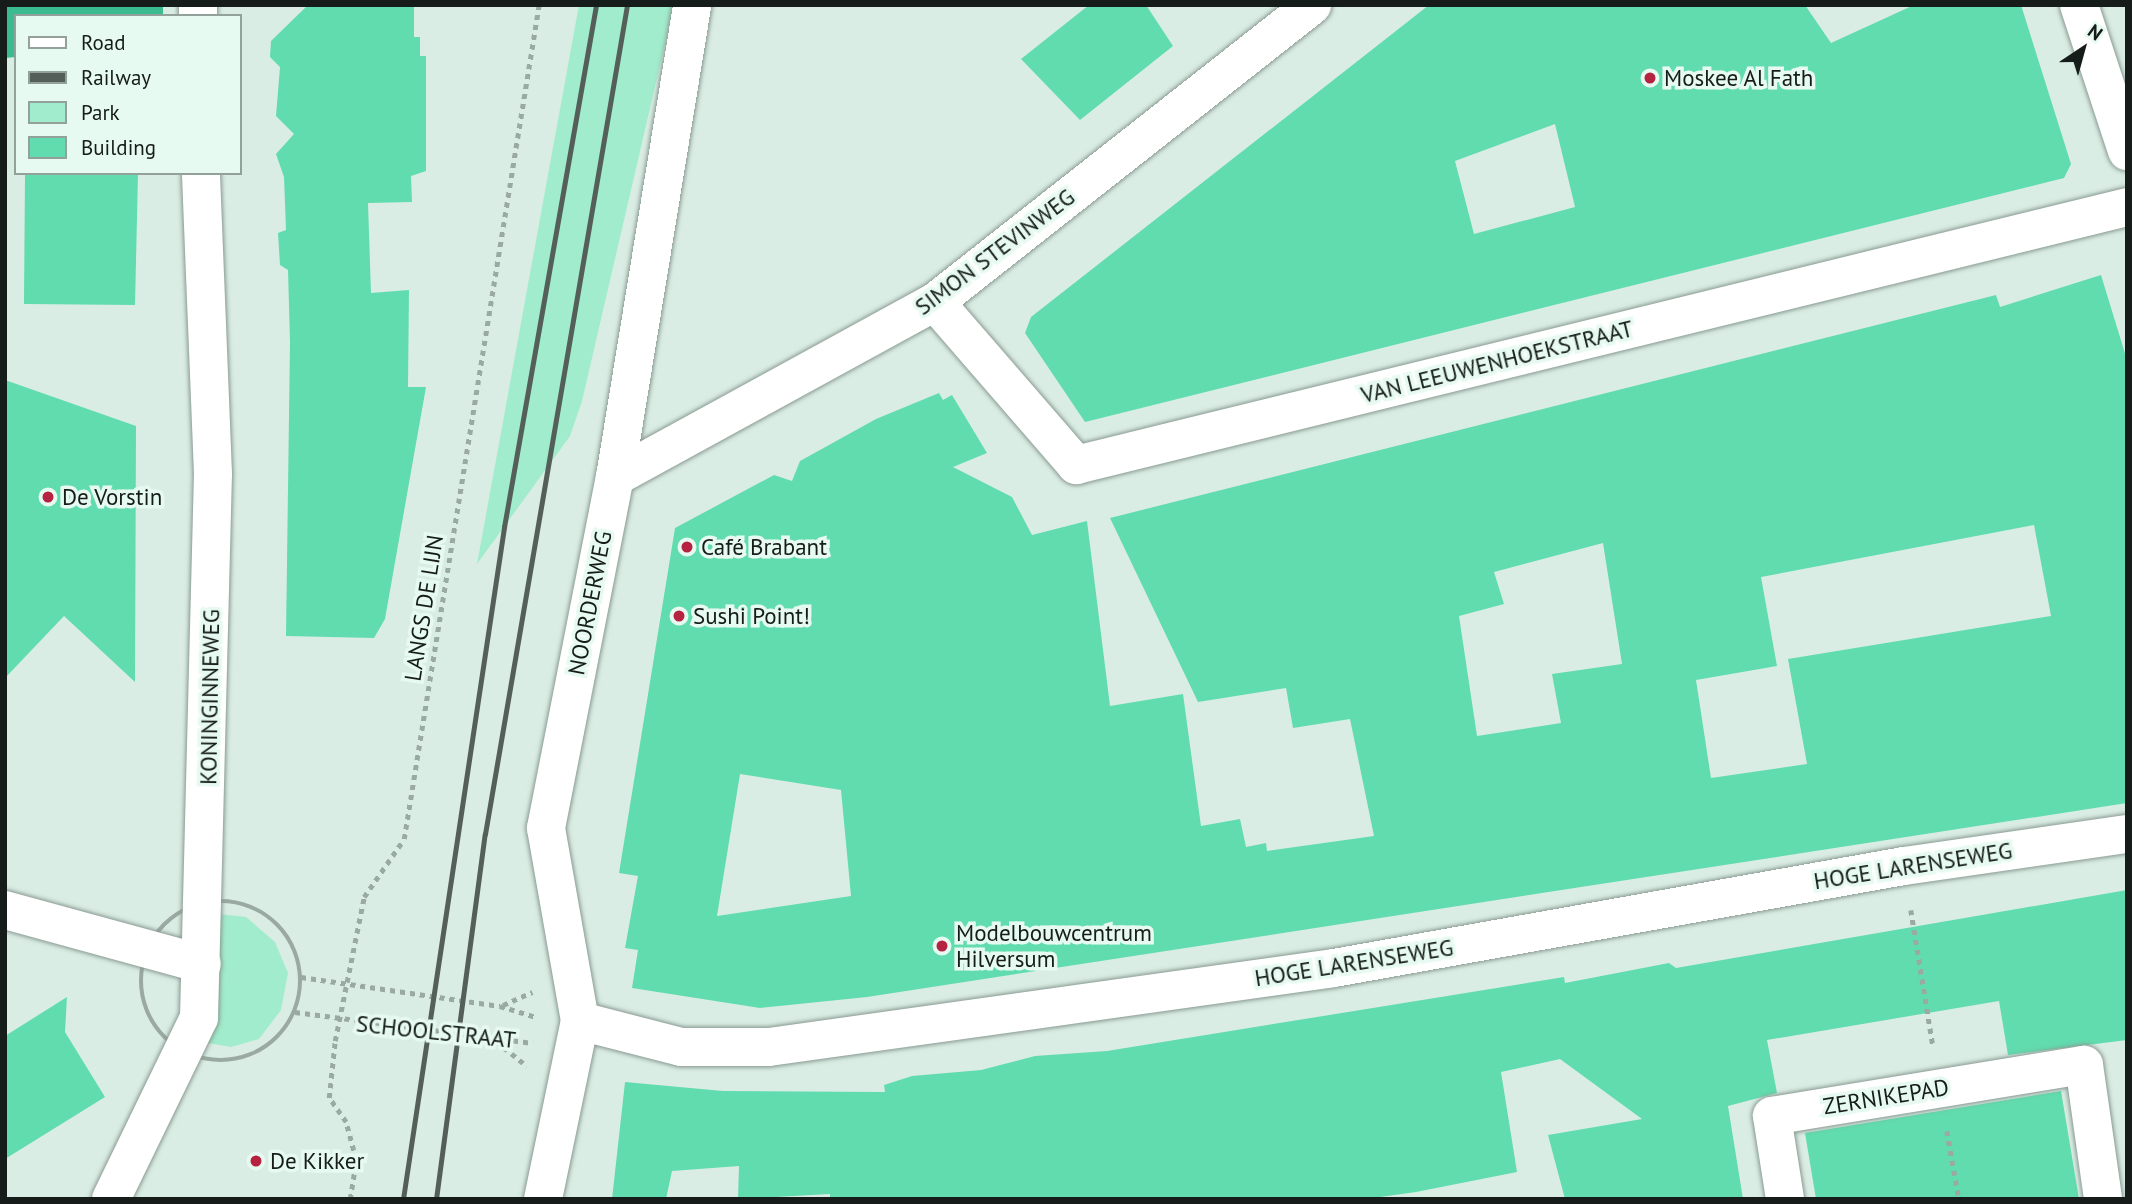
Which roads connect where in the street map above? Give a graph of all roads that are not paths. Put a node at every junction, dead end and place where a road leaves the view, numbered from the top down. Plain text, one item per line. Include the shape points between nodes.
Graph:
1 (692, 5) edge
2 (1312, 5) edge
3 (2079, 5) edge
4 (2127, 150) edge
5 (201, 175) edge
6 (2127, 207) edge
7 (935, 302) junction
8 (615, 477) junction
9 (2127, 834) edge
10 (5, 910) edge
11 (202, 964) junction
12 (579, 1037) junction
13 (111, 1199) edge
14 (543, 1199) edge
15 (1785, 1199) edge
16 (2103, 1199) edge

1 - 8 street, NOORDERWEG via 677,171
2 - 7 street, SIMON STEVINWEG
3 - 4 street
5 - 11 street, KONINGINNEWEG via 213,474
6 - 7 street, VAN LEEUWENHOEKSTRAAT via 1076,465
7 - 8 street, SIMON STEVINWEG
8 - 12 street, NOORDERWEG via 546,828
9 - 12 street, HOGE LARENSEWEG via 1904,866 1334,968 769,1047 681,1047
10 - 11 street
11 - 13 street, KONINGINNEWEG via 199,1018 187,1054
12 - 14 street, NOORDERWEG
15 - 16 street, ZERNIKEPAD via 1772,1116 2084,1065

